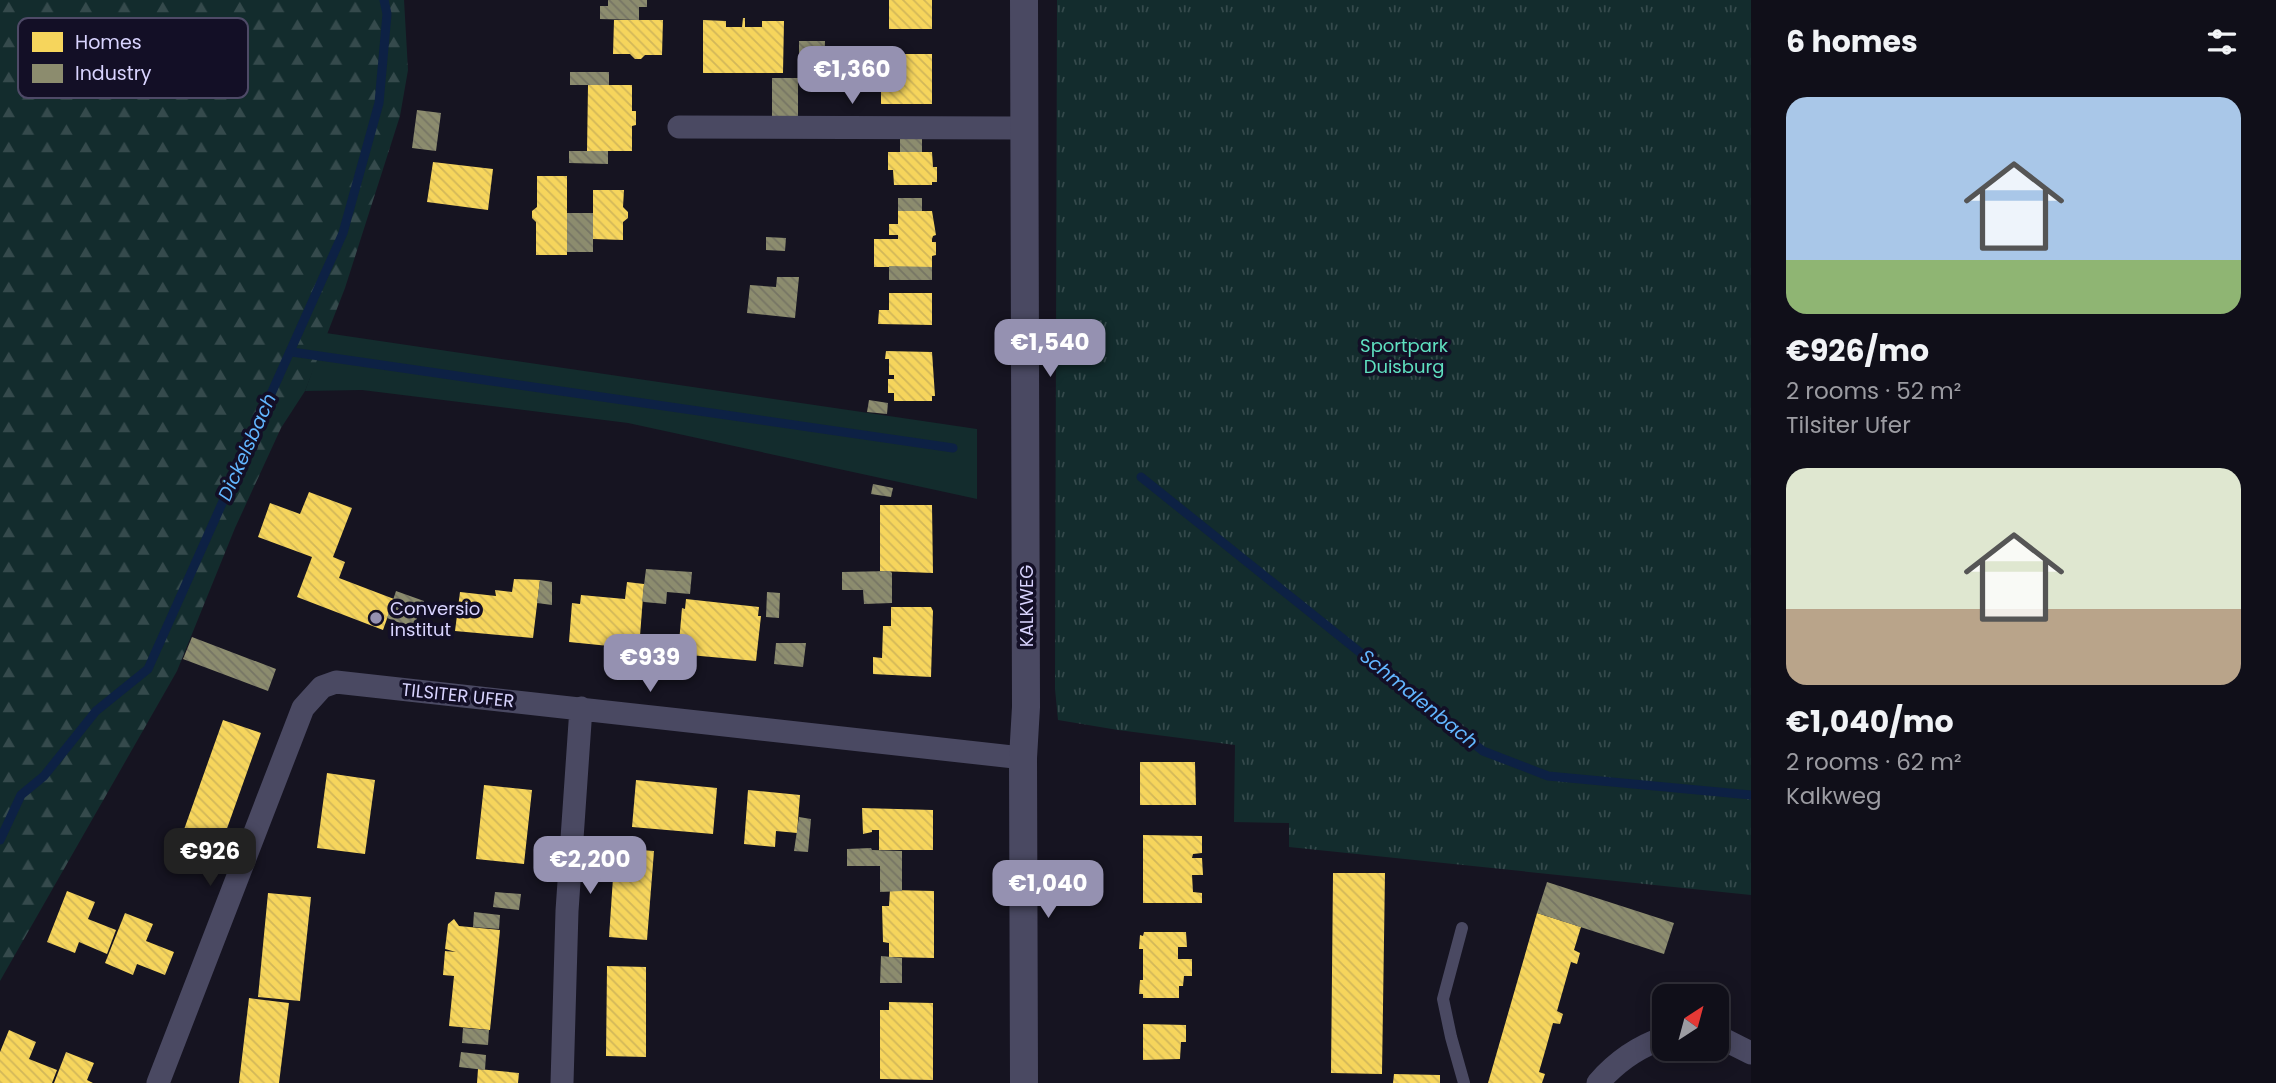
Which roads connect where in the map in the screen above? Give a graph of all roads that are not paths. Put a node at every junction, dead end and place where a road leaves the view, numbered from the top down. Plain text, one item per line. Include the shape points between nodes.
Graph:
1 (1024, 0) edge
2 (679, 127) dead end
3 (1026, 128) junction
4 (582, 708) junction
5 (1023, 758) junction
6 (1462, 928) dead end
7 (1652, 1042) edge
8 (1729, 1042) edge
9 (1751, 1053) edge
10 (158, 1083) edge
11 (562, 1083) edge
12 (1024, 1083) edge
13 (1464, 1083) edge
14 (1598, 1083) edge

1 - 3 street, KALKWEG
2 - 3 street
3 - 5 street, KALKWEG
4 - 5 street, TILSITER UFER
4 - 10 street, TILSITER UFER via 336,682 322,687 303,708
4 - 11 street via 567,911
5 - 12 street, KALKWEG
6 - 13 lane via 1443,999
7 - 14 street via 1623,1058
8 - 9 street

